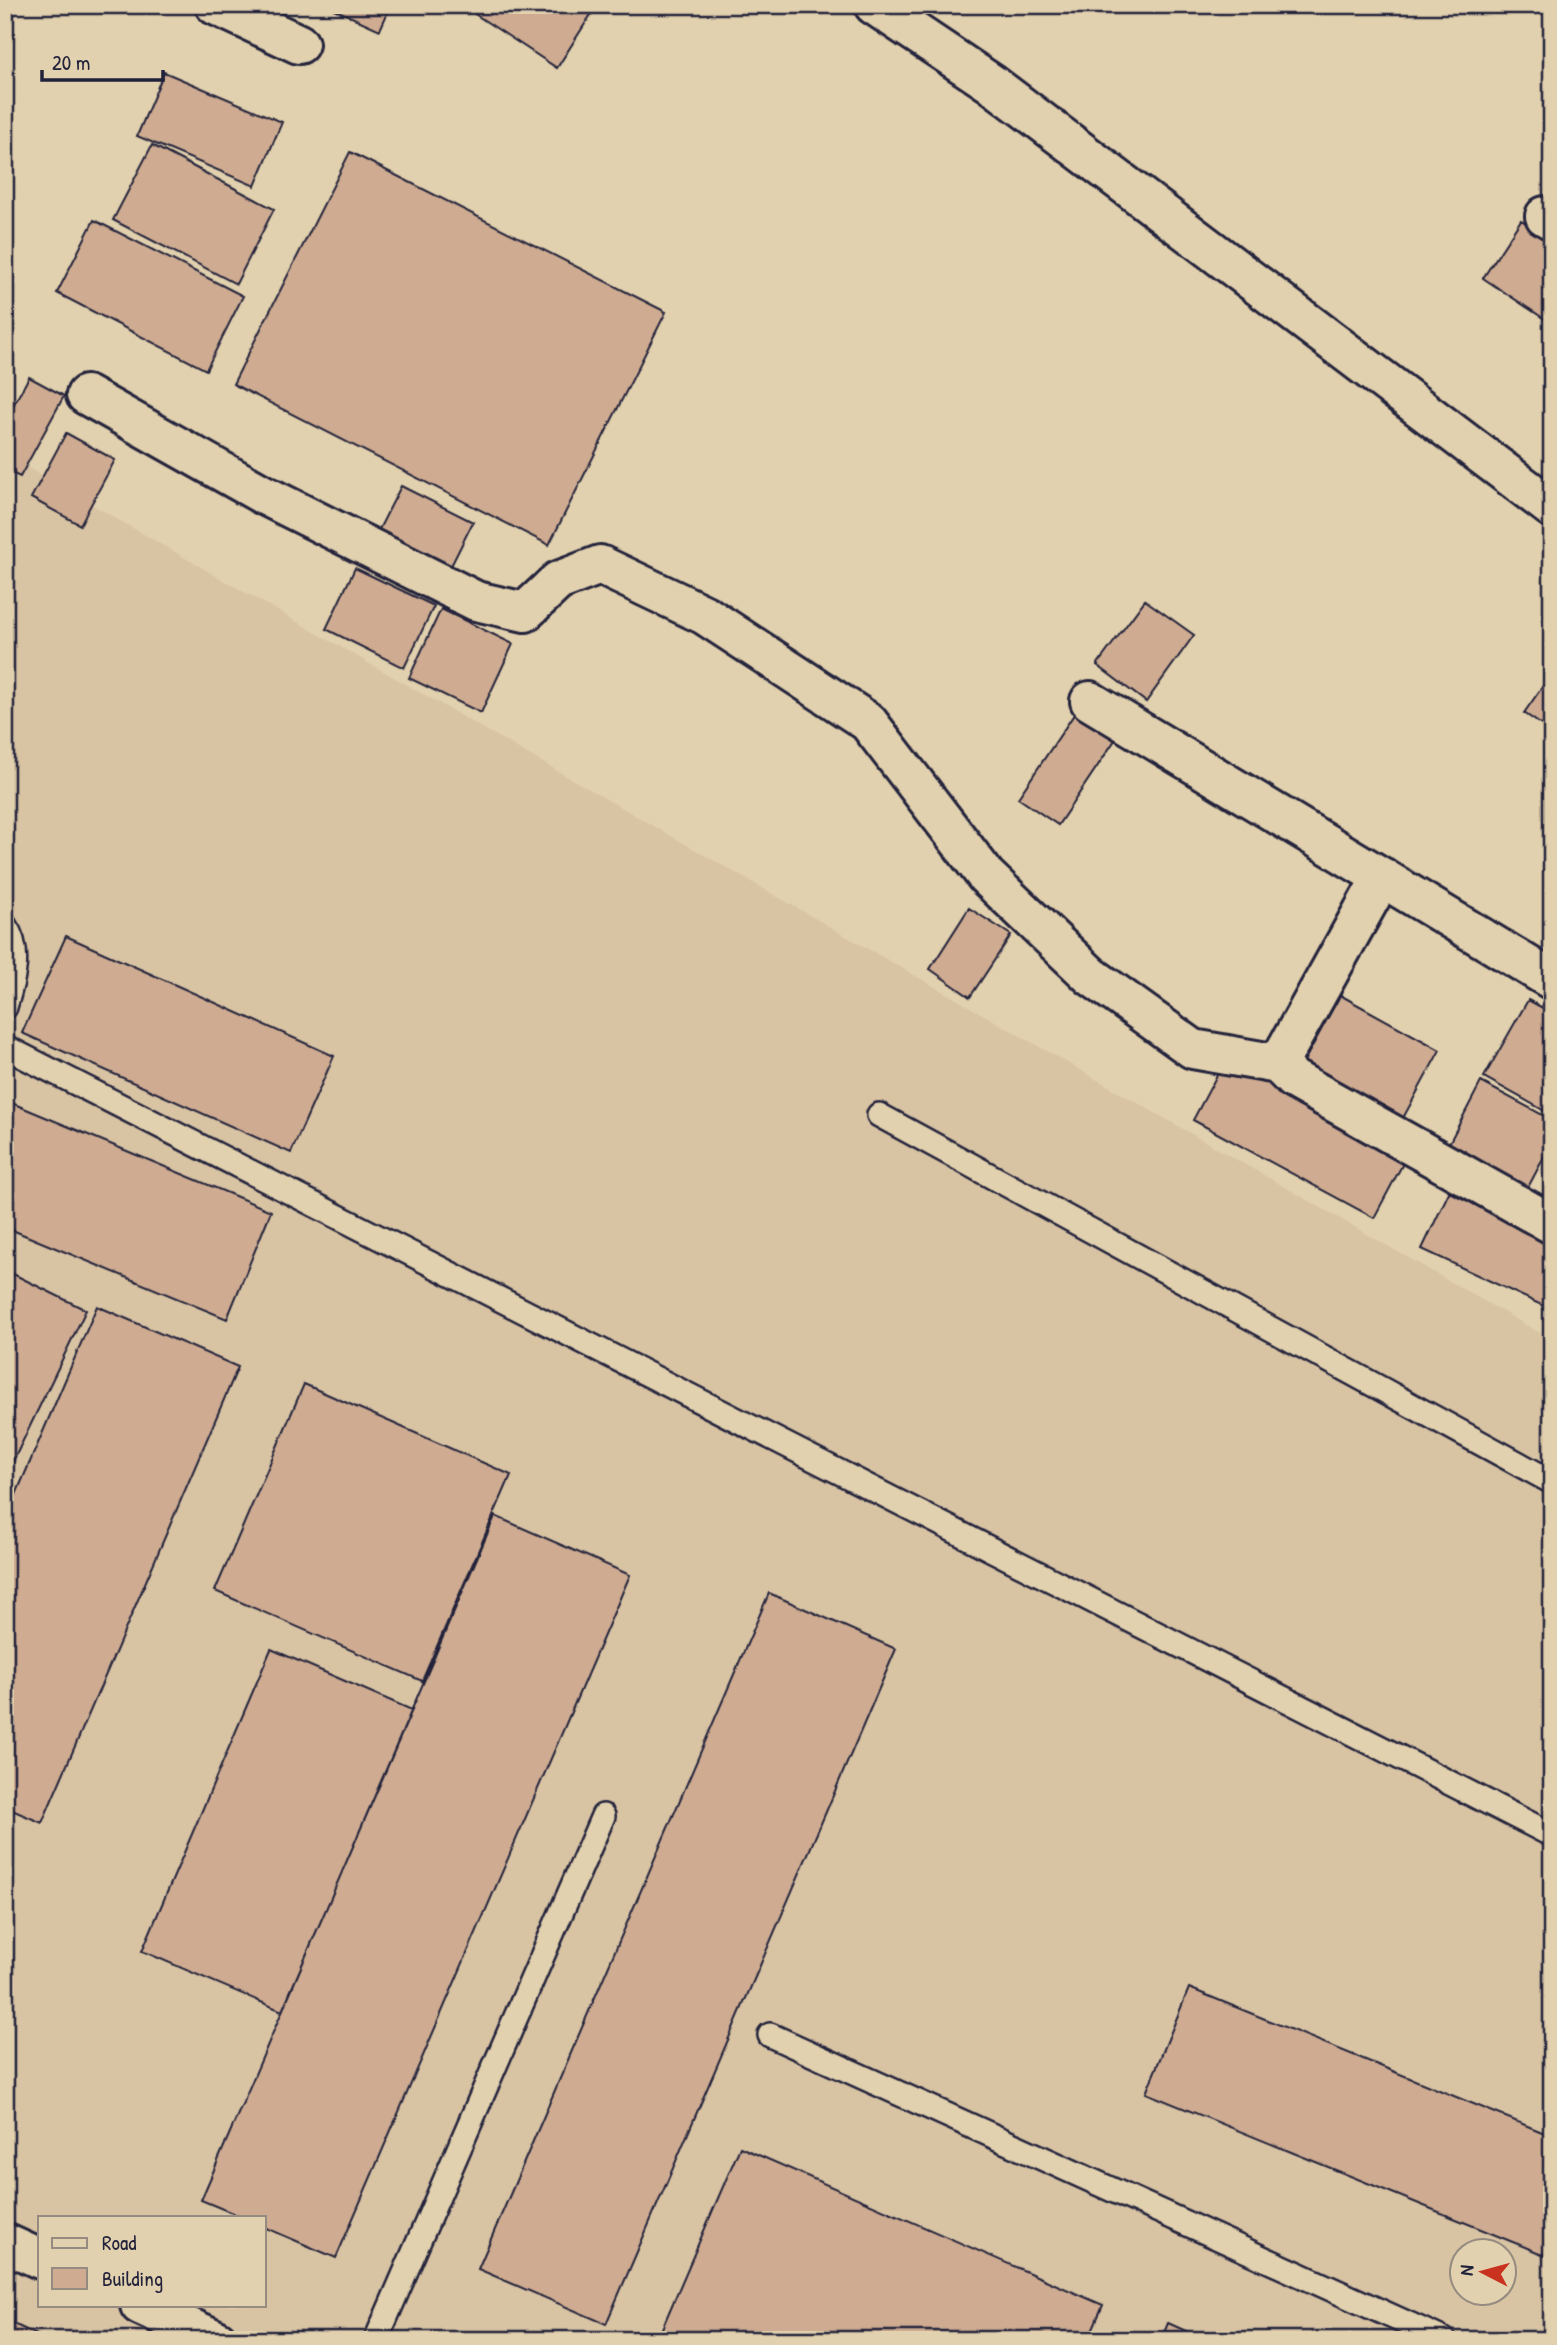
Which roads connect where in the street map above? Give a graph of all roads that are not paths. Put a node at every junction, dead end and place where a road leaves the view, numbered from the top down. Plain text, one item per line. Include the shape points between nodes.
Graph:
1 (215, 5) edge
2 (874, 5) edge
3 (299, 44) dead end
4 (86, 395) dead end
5 (1552, 508) edge
6 (1090, 701) dead end
7 (1382, 877) junction
8 (5, 926) edge
9 (1552, 980) edge
10 (5, 1007) edge
11 (5, 1046) edge
12 (1278, 1064) junction
13 (879, 1115) dead end
14 (1552, 1224) edge
15 (1552, 1482) edge
16 (603, 1816) dead end
17 (1552, 1835) edge
18 (770, 2035) dead end
19 (5, 2243) edge
20 (38, 2258) edge
21 (142, 2306) edge
22 (217, 2340) edge
23 (376, 2340) edge
24 (1444, 2340) edge

1 - 3 street
2 - 5 street via 992,84
4 - 12 street via 262,494 476,601 525,612 558,581 600,565 705,615 868,722 986,876 1091,976 1193,1049
6 - 7 street
7 - 9 street
7 - 12 street
8 - 10 lane via 16,970
11 - 17 lane
12 - 14 street via 1293,1079
13 - 15 lane
16 - 23 lane
18 - 24 lane
19 - 20 street
21 - 22 street

